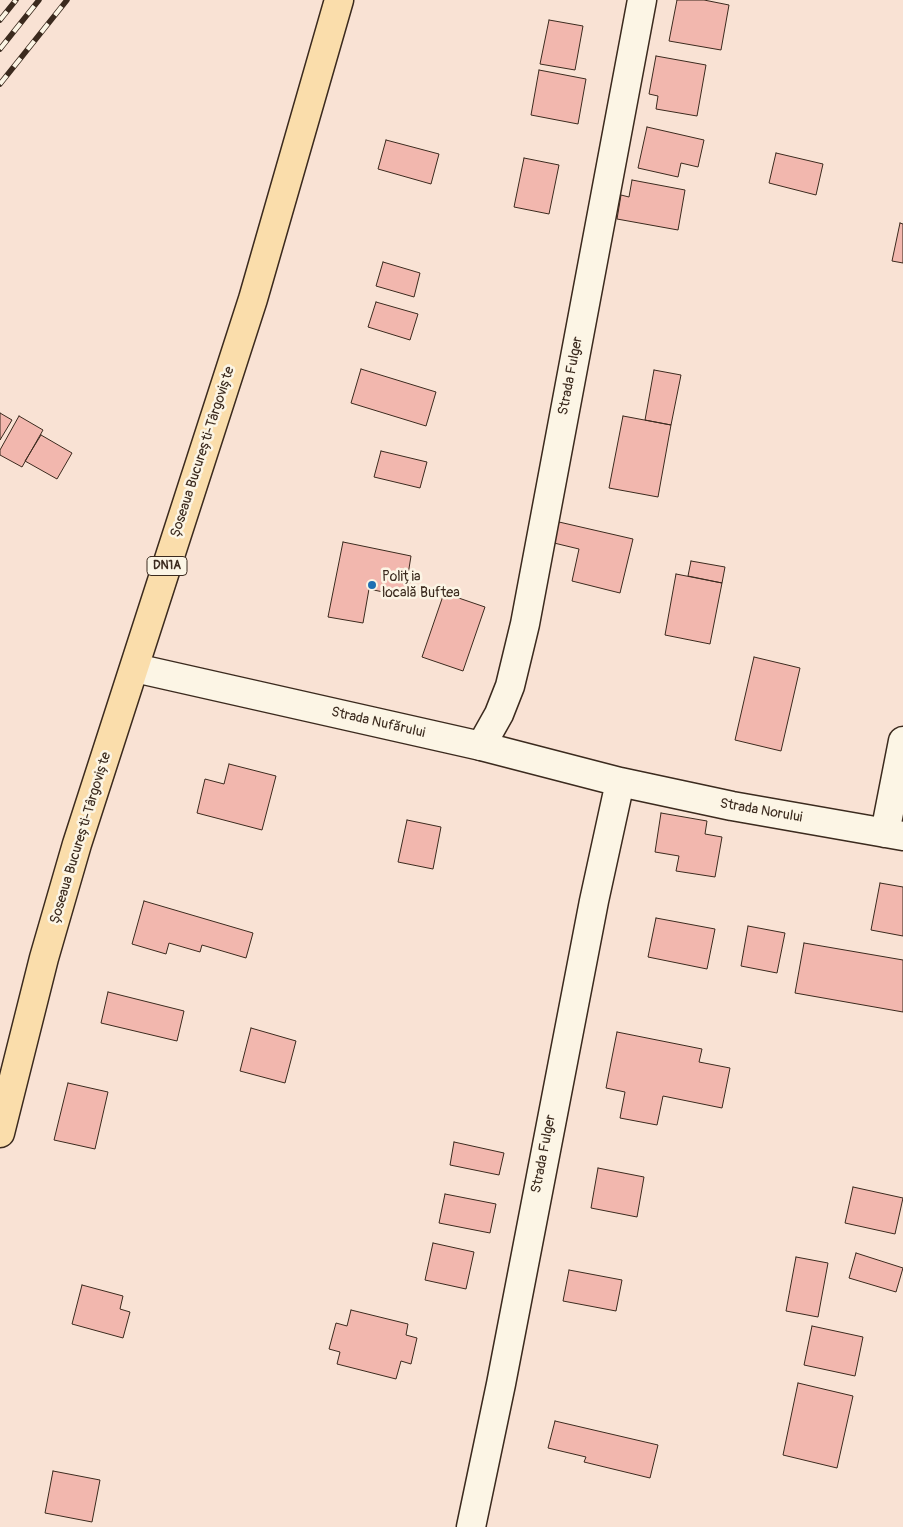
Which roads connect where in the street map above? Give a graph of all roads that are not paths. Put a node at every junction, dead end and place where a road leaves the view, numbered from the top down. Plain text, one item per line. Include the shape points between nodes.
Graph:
1 (339, 0) edge
2 (642, 0) edge
3 (135, 668) junction
4 (903, 741) edge
5 (482, 746) junction
6 (620, 782) junction
7 (894, 835) edge
8 (0, 1134) edge
9 (471, 1527) edge

1 - 3 main road, Șoseaua București-Târgoviște / DN1A via 253,299
2 - 5 street, Strada Fulger via 525,624 510,686
3 - 5 street, Strada Nufărului
3 - 8 main road, Șoseaua București-Târgoviște / DN1A via 44,958
4 - 7 street
5 - 6 street, Strada Nufărului
6 - 7 street, Strada Norului
6 - 9 street, Strada Fulger

